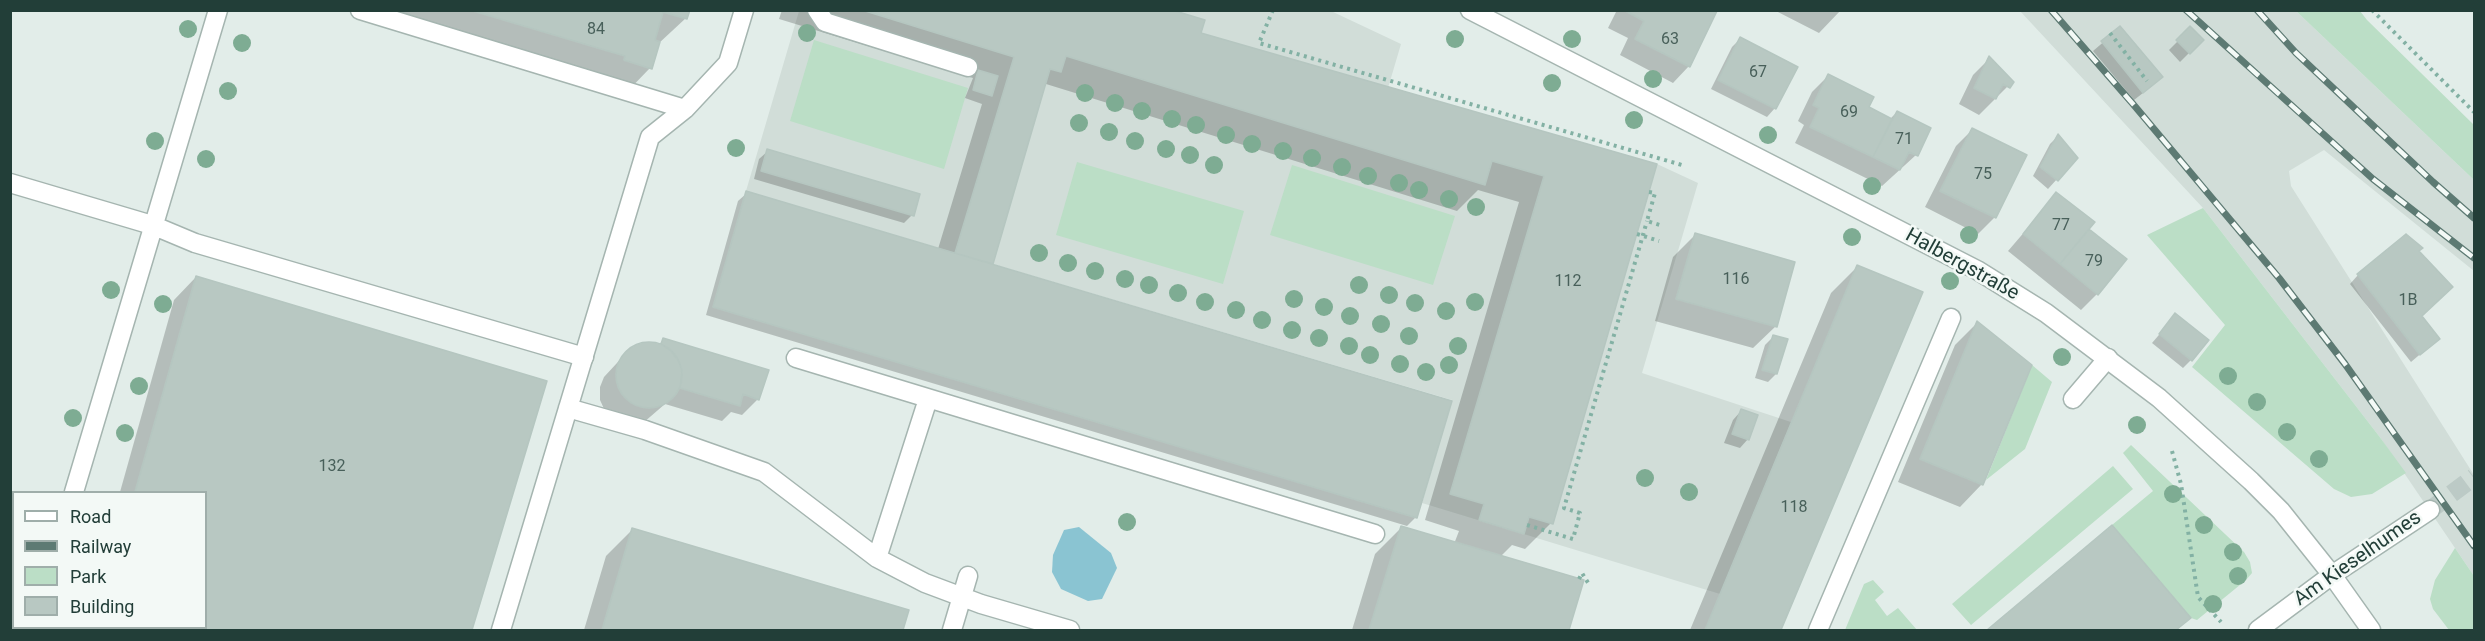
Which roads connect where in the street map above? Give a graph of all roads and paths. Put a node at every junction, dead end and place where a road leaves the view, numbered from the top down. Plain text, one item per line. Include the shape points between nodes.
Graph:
1 (218, 10) edge
2 (360, 10) edge
3 (744, 10) edge
4 (817, 10) edge
5 (1470, 10) edge
6 (2372, 10) edge
7 (1271, 11) edge
8 (2110, 33) dead end
9 (968, 67) dead end
10 (2148, 81) dead end
11 (685, 109) junction
12 (2475, 112) edge
13 (1682, 165) dead end
14 (10, 183) edge
15 (1649, 192) dead end
16 (1647, 221) junction
17 (152, 225) junction
18 (1663, 226) dead end
19 (1640, 235) junction
20 (1659, 241) dead end
21 (1951, 318) dead end
22 (584, 357) junction
23 (796, 358) dead end
24 (2108, 358) junction
25 (2159, 398) junction
26 (928, 399) junction
27 (2073, 399) dead end
28 (568, 408) junction
29 (74, 491) edge
30 (2430, 510) tunnel mouth
31 (1527, 525) dead end
32 (1375, 534) dead end
33 (878, 558) junction
34 (2332, 574) junction
35 (968, 576) dead end
36 (1580, 579) dead end
37 (1590, 586) dead end
38 (962, 598) junction
39 (2220, 622) dead end
40 (501, 630) edge
41 (952, 630) edge
42 (1070, 630) edge
43 (1818, 630) edge
44 (2258, 630) edge
45 (2371, 630) edge

1 - 17 street
2 - 11 street
3 - 11 street via 728,63
4 - 9 street via 825,22
5 - 24 street, Halbergstraße via 1977,270
6 - 12 path
7 - 13 path via 1259,43
8 - 10 path
11 - 22 street via 650,137
14 - 17 street
15 - 16 path via 1655,193
16 - 18 path
16 - 19 path
17 - 22 street via 195,243
17 - 29 street
19 - 20 path
19 - 31 path via 1564,508 1580,513 1573,539
21 - 43 street
22 - 28 street
23 - 26 street
24 - 25 street, Halbergstraße
24 - 27 street
25 - 34 street, Halbergstraße via 2251,481
25 - 39 path via 2181,484 2198,597
26 - 32 street
26 - 33 street
28 - 33 street via 764,472
28 - 40 street
30 - 34 street, Am Kieselhumes
33 - 38 street via 925,584
34 - 44 street, Am Kieselhumes
34 - 45 street, Halbergstraße
35 - 38 street
36 - 37 path via 1582,573
38 - 41 street
38 - 42 street

